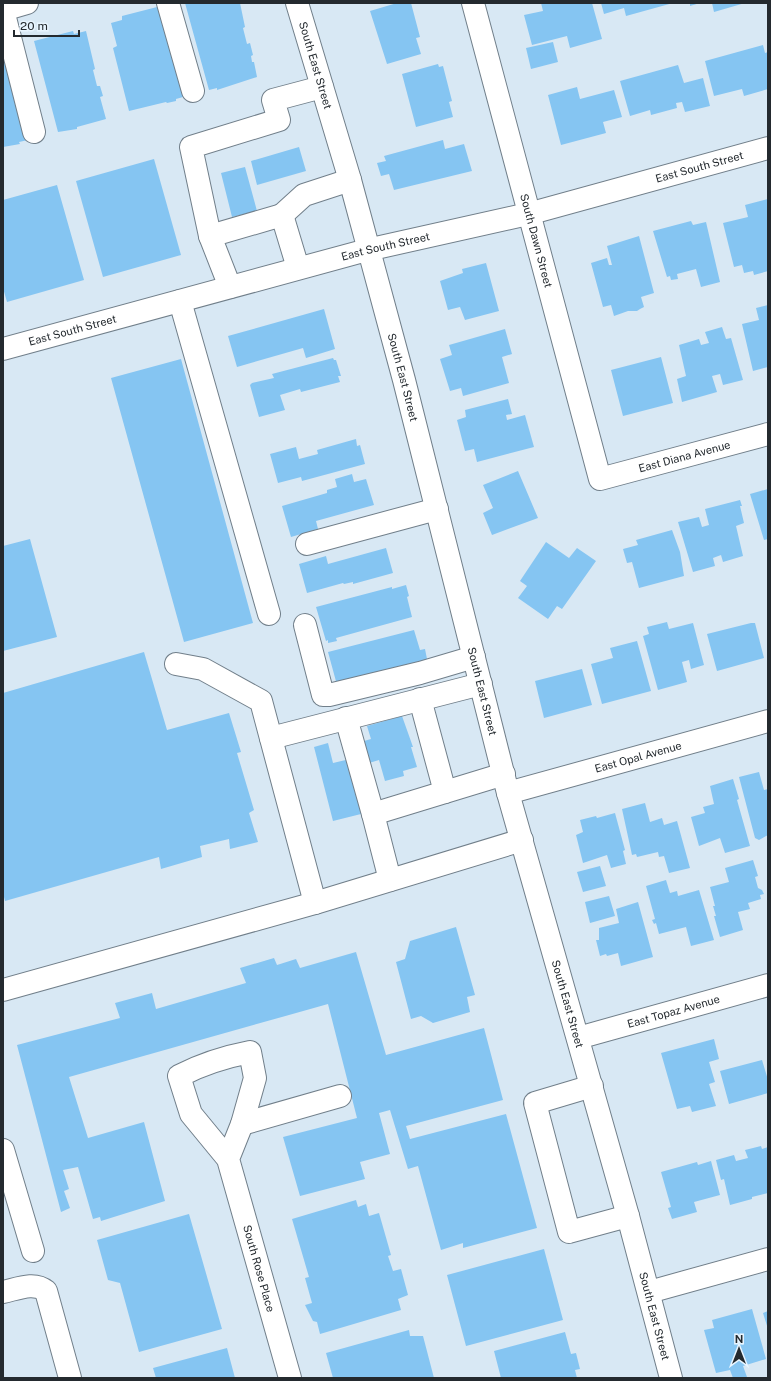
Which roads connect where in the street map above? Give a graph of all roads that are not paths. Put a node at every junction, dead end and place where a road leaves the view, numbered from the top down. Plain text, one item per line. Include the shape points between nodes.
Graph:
1 (27, 3) edge
2 (168, 3) edge
3 (297, 3) edge
4 (474, 3) edge
5 (3, 10) edge
6 (322, 87) junction
7 (193, 91) dead end
8 (34, 132) dead end
9 (768, 148) edge
10 (350, 180) junction
11 (528, 214) junction
12 (282, 215) junction
13 (210, 236) junction
14 (367, 250) junction
15 (298, 268) junction
16 (230, 287) junction
17 (180, 301) junction
18 (3, 349) edge
19 (768, 434) edge
20 (600, 479) joint
21 (437, 509) junction
22 (307, 544) dead end
23 (269, 614) dead end
24 (305, 625) dead end
25 (474, 657) junction
26 (176, 664) dead end
27 (481, 684) junction
28 (420, 699) junction
29 (346, 718) junction
30 (768, 721) edge
31 (271, 738) junction
32 (506, 784) junction
33 (445, 792) junction
34 (373, 814) junction
35 (522, 840) junction
36 (390, 880) junction
37 (315, 903) junction
38 (768, 985) edge
39 (3, 990) edge
40 (578, 1038) junction
41 (592, 1086) junction
42 (340, 1096) dead end
43 (242, 1124) junction
44 (3, 1150) edge
45 (228, 1159) junction
46 (628, 1216) junction
47 (33, 1251) dead end
48 (768, 1259) edge
49 (3, 1292) edge
50 (649, 1292) junction
51 (70, 1378) edge
52 (290, 1378) edge
53 (671, 1378) edge

1 - 5 street
2 - 7 street
3 - 6 street, South East Street
4 - 11 street, South Dawn Street
5 - 8 street
6 - 10 street, South East Street
6 - 13 street via 273,100 279,120 191,147
9 - 11 street, East South Street
10 - 12 street via 304,195
10 - 14 street, South East Street
11 - 14 street, East South Street
11 - 20 street, South Dawn Street
12 - 13 street
12 - 15 street
13 - 16 street
14 - 15 street, East South Street
14 - 21 street, South East Street
15 - 16 street, East South Street
16 - 17 street, East South Street
17 - 18 street, East South Street
17 - 23 street
19 - 20 street, East Diana Avenue
21 - 22 street
21 - 25 street, South East Street
24 - 25 street via 323,695 412,675
25 - 27 street, South East Street
26 - 31 street via 203,670 261,701
27 - 28 street
27 - 32 street, South East Street
28 - 29 street
28 - 33 street
29 - 31 street
29 - 34 street
30 - 32 street, East Opal Avenue
31 - 37 street
32 - 33 street, East Opal Avenue
32 - 35 street, South East Street
33 - 34 street, East Opal Avenue
34 - 36 street
35 - 36 street
35 - 40 street, South East Street
36 - 37 street
37 - 39 street
38 - 40 street, East Topaz Avenue
40 - 41 street, South East Street
41 - 46 street, South East Street
41 - 46 street via 534,1103 569,1232
42 - 43 street
43 - 45 street
43 - 45 street via 256,1078 250,1052 212,1062 179,1076 191,1114
44 - 47 street
45 - 52 street, South Rose Place
46 - 50 street, South East Street
48 - 50 street
49 - 51 street via 34,1285 46,1291
50 - 53 street, South East Street

